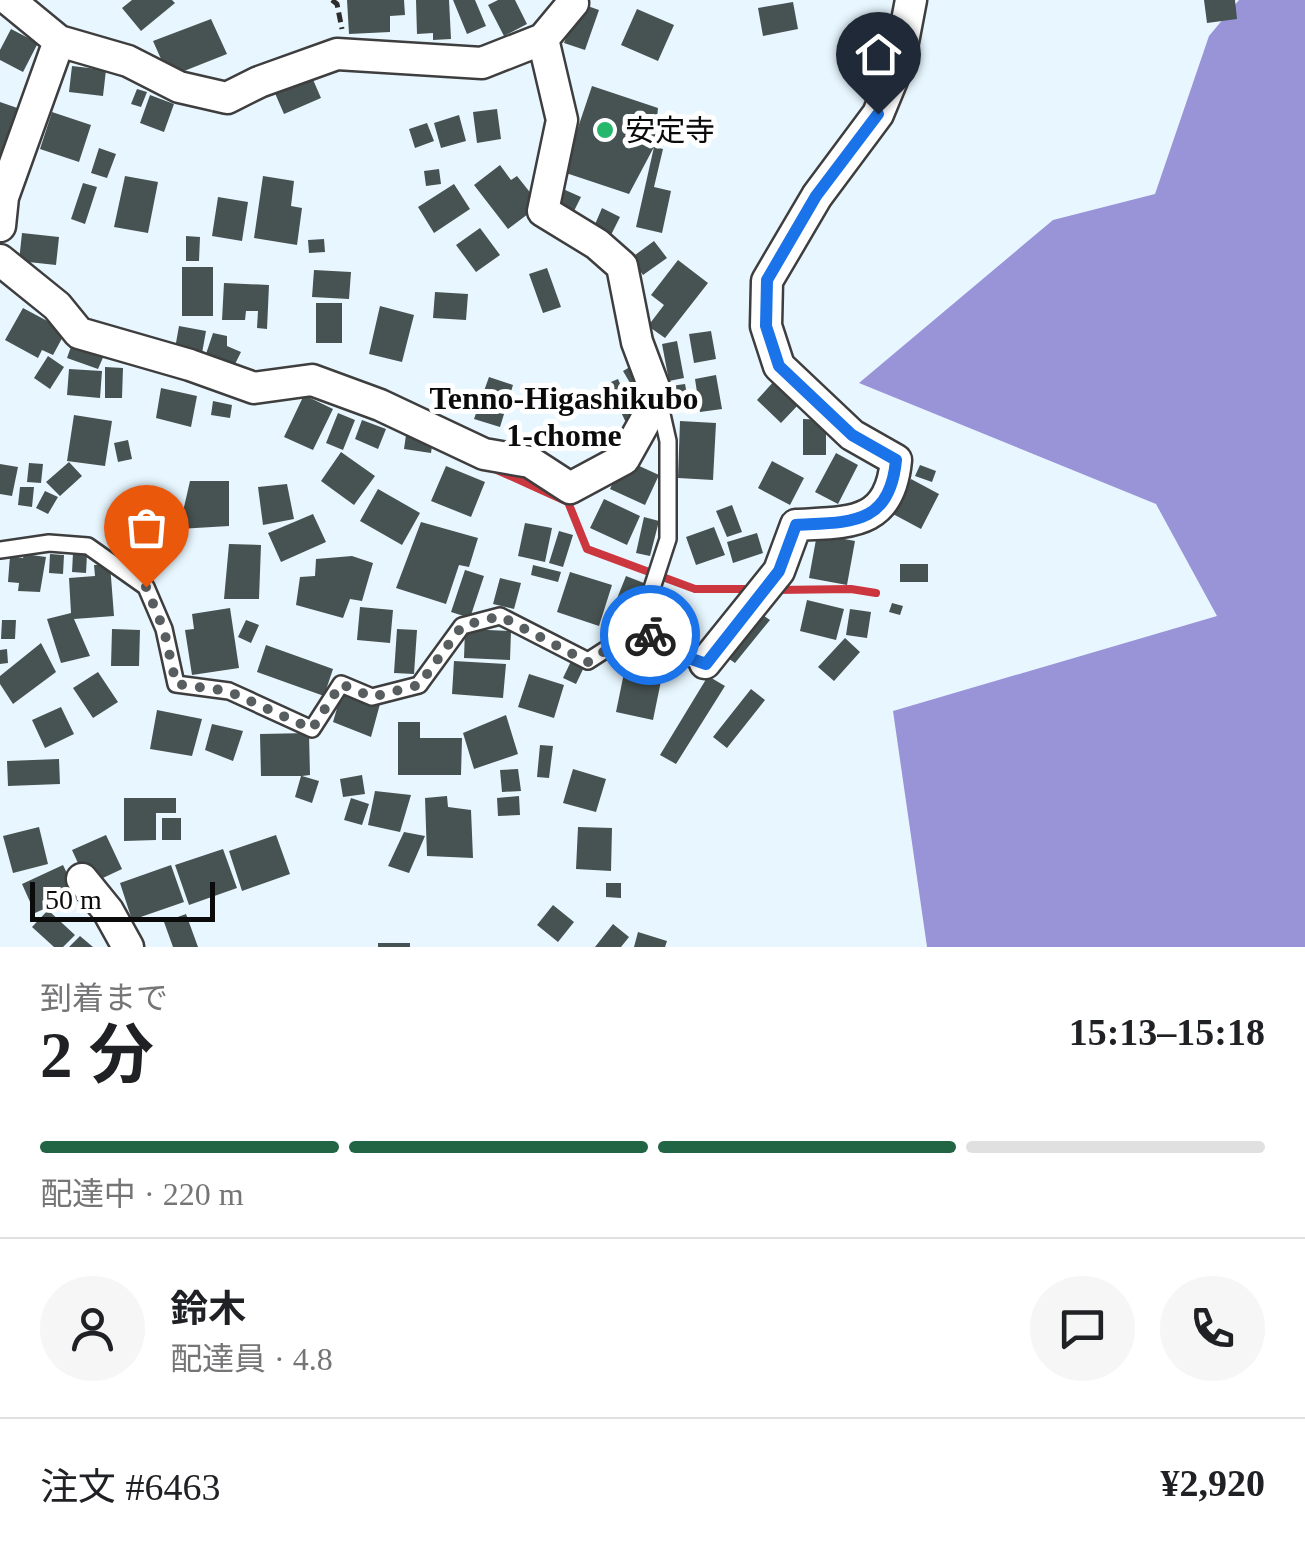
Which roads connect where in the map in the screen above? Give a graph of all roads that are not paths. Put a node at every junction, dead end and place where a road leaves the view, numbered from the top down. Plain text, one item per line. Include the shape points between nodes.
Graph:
1 (9, 0) edge
2 (911, 0) edge
3 (573, 1) edge
4 (543, 39) junction
5 (59, 41) junction
6 (0, 226) edge
7 (0, 260) edge
8 (658, 398) junction
9 (0, 550) edge
10 (640, 628) junction
11 (706, 664) joint
12 (82, 879) dead end
13 (128, 947) edge

1 - 5 street
2 - 11 street via 899,63 878,114 816,196 767,280 766,326 779,366 852,435 896,460 894,488 882,505 851,522 796,525 779,571
3 - 4 street
4 - 5 street via 482,63 337,54 227,98 179,87 128,61
4 - 8 street via 562,120 543,211 622,266 637,342
5 - 6 street via 3,197
7 - 8 street via 80,333 254,388 312,380 484,454 530,462 570,488 624,459
8 - 10 lane via 668,441 668,539
9 - 10 lane via 88,546 146,587 176,684 228,691 312,729 341,684 372,697 419,685 462,626 500,616 588,662
10 - 11 lane
12 - 13 street

